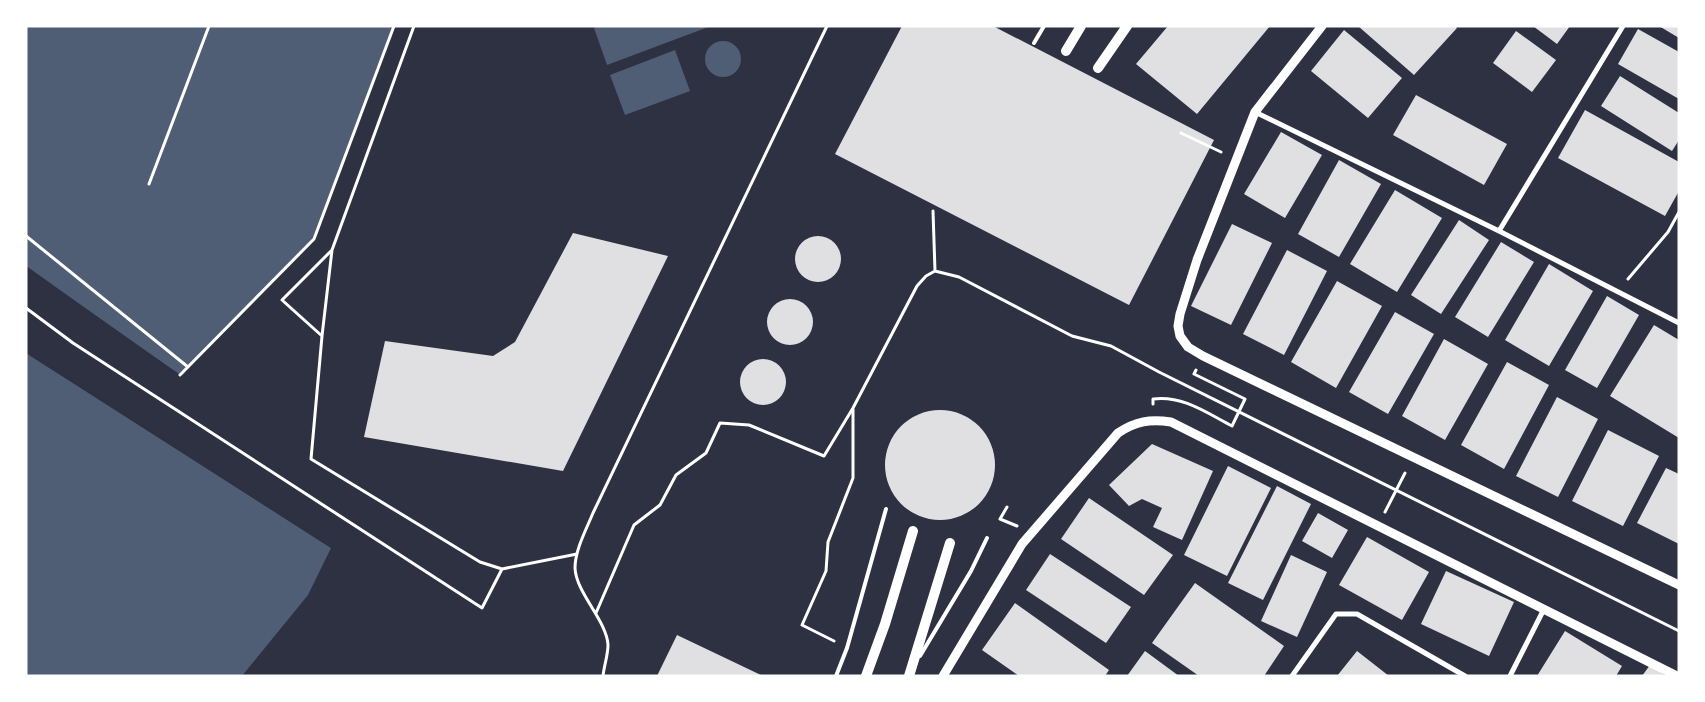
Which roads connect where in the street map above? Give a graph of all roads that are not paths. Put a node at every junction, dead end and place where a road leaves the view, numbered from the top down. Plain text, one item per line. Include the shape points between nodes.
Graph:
1 (1044, 26) edge
2 (1081, 26) edge
3 (1127, 26) edge
4 (1322, 26) edge
5 (1623, 26) edge
6 (1034, 43) dead end
7 (1066, 51) dead end
8 (1098, 68) dead end
9 (1255, 112) junction
10 (1499, 231) junction
11 (1679, 323) edge
12 (886, 509) dead end
13 (913, 531) dead end
14 (987, 538) dead end
15 (950, 543) dead end
16 (1679, 585) edge
17 (1544, 609) junction
18 (910, 672) edge
19 (836, 676) edge
20 (866, 676) edge
21 (943, 676) edge
22 (1292, 676) edge
23 (1465, 676) edge
24 (1510, 676) edge
25 (1677, 676) edge

1 - 6 lane
2 - 7 main road
3 - 8 main road
4 - 9 street
5 - 10 street
9 - 10 street
9 - 16 street via 1220,195 1180,314 1180,336 1188,347
10 - 11 street
12 - 19 lane via 847,648
13 - 20 main road
14 - 18 lane
15 - 18 main road
17 - 21 street via 1171,422 1154,420 1131,425 1118,433 1022,544
17 - 24 street
17 - 25 street
22 - 23 street via 1336,614 1358,614

